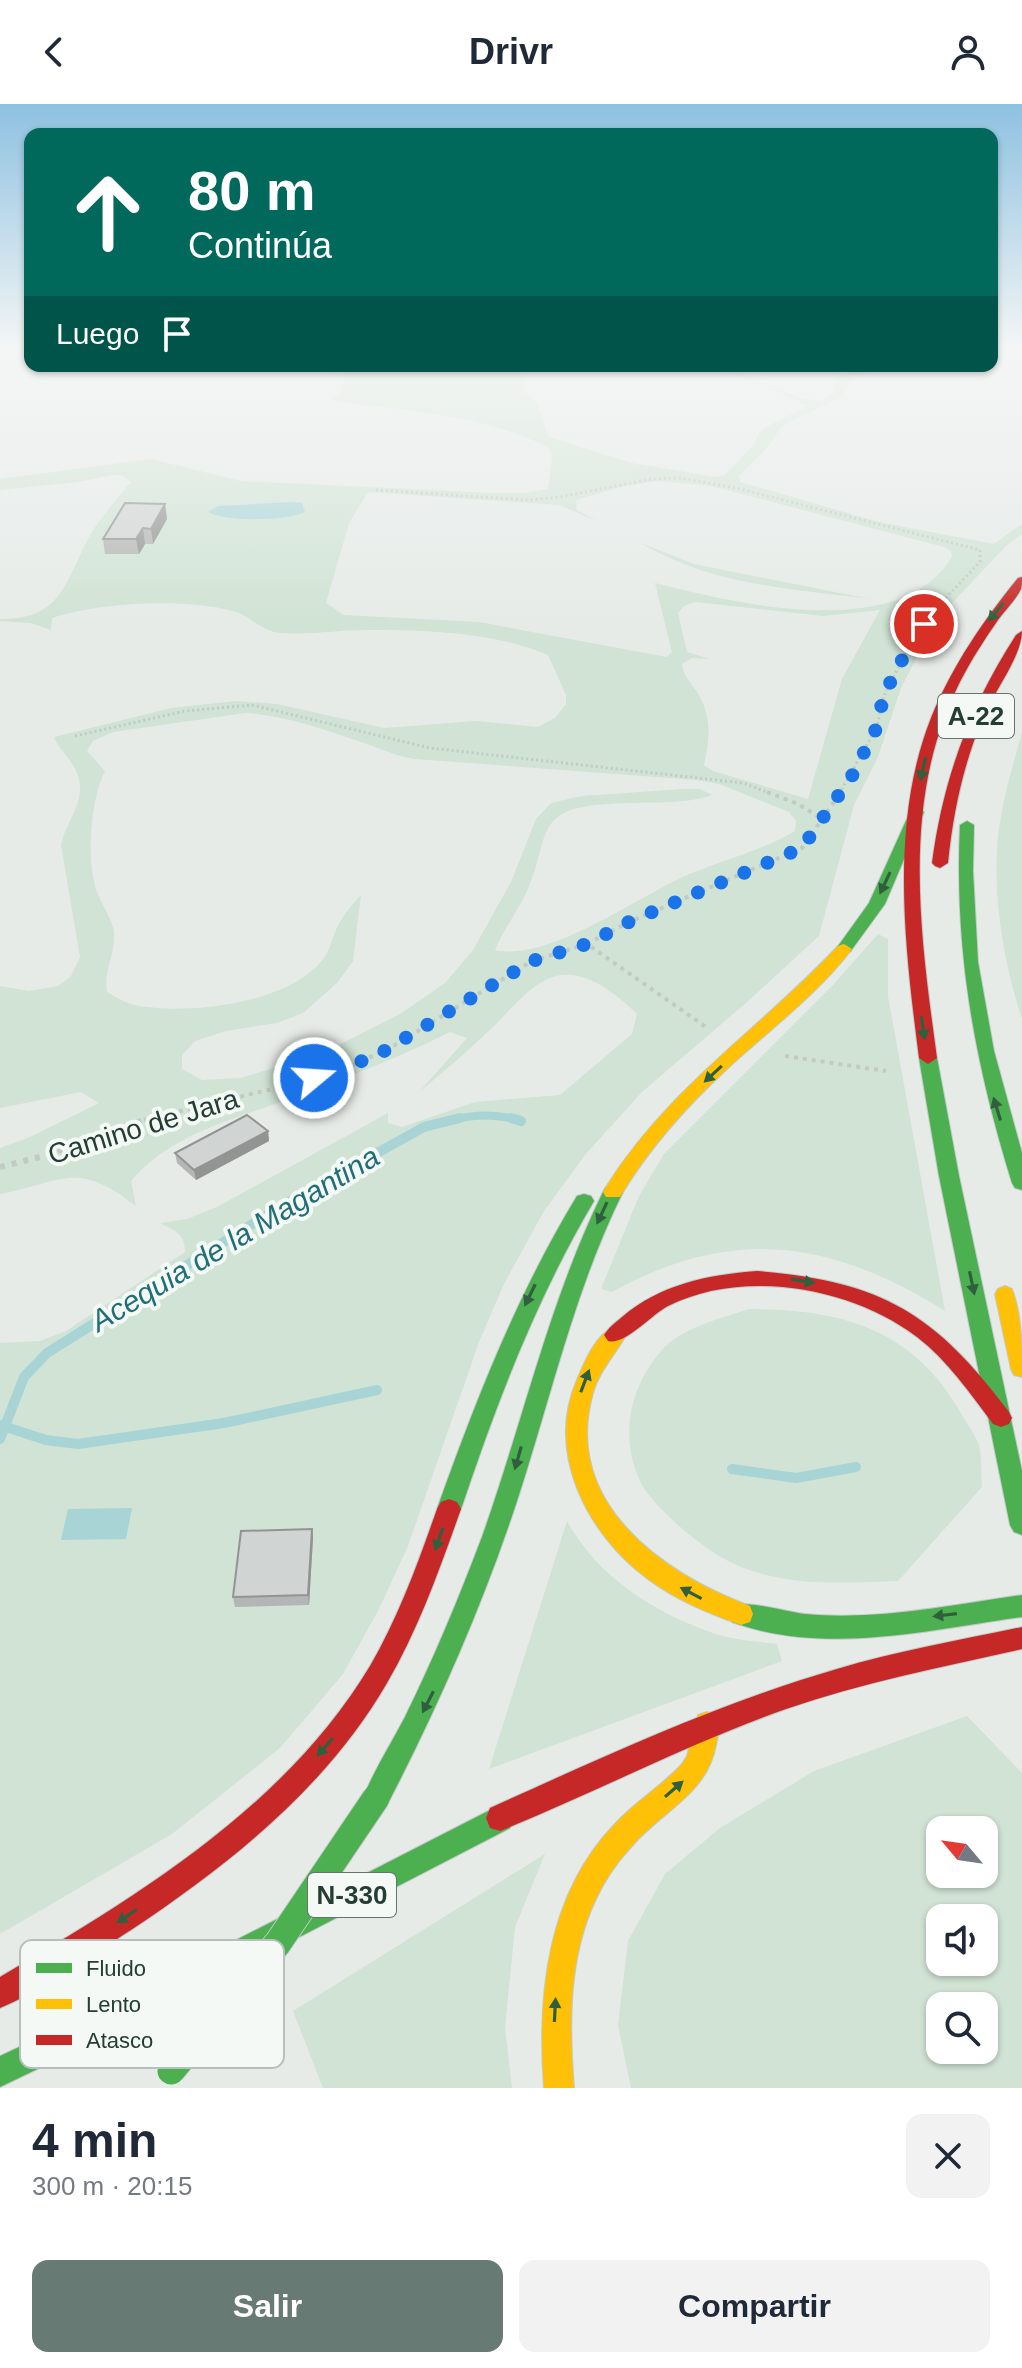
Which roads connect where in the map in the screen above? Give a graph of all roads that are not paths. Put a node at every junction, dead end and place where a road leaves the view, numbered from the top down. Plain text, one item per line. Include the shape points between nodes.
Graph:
1 (1022, 580) edge
2 (1022, 635) edge
3 (1022, 665) edge
4 (995, 722) dead end
5 (917, 812) junction
6 (969, 812) dead end
7 (940, 882) dead end
8 (977, 1020) junction
9 (1022, 1117) edge
10 (643, 1146) junction
11 (1022, 1183) edge
12 (1003, 1282) dead end
13 (1022, 1369) edge
14 (1001, 1418) junction
15 (1022, 1525) edge
16 (1022, 1606) edge
17 (1022, 1638) edge
18 (707, 1724) junction
19 (89, 1940) edge
20 (265, 1940) edge
21 (280, 1940) edge
22 (20, 1982) edge
23 (0, 1993) edge
24 (20, 2063) edge
25 (174, 2068) edge
26 (0, 2072) edge
27 (153, 2088) edge
28 (559, 2088) edge

1 -> 5 highway via 972,645 942,707 929,744
2 - 7 highway, A-22 via 983,698 956,773
3 - 4 highway
5 -> 10 highway via 861,929
5 -> 14 highway via 915,951 930,1080
6 - 8 highway via 964,884
8 - 9 highway
11 -> 8 highway via 995,1102
10 -> 19 highway via 599,1182 543,1268 486,1397 411,1611 349,1718 300,1775 157,1894
10 -> 21 highway, bridge via 609,1199 576,1274 503,1508 431,1695 376,1798
12 - 13 highway
14 - 15 highway
16 -> 14 highway via 810,1626 734,1611 670,1582 621,1540 588,1489 575,1437 581,1388 604,1345 622,1327 664,1298 744,1278 801,1280 885,1307 937,1342
17 - 18 highway, N-330 via 854,1675
18 - 20 highway, N-330 via 541,1798
28 -> 18 highway via 555,2002 575,1914 619,1839 695,1770
22 -> 23 highway
24 - 26 highway, N-330
25 -> 27 highway, bridge

